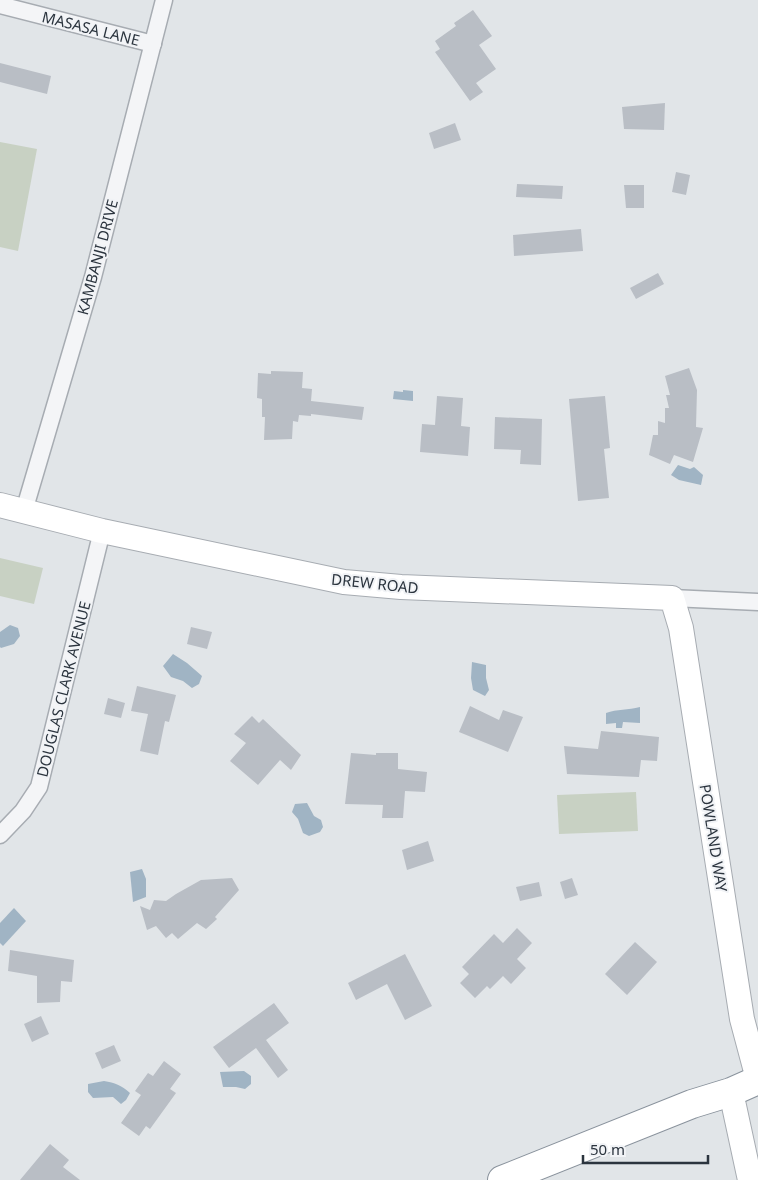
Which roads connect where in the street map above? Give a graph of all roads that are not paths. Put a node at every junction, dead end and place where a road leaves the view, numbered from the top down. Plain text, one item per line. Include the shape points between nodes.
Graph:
1 (164, 0) edge
2 (0, 5) edge
3 (153, 44) junction
4 (0, 505) edge
5 (24, 511) junction
6 (102, 531) junction
7 (672, 598) junction
8 (758, 602) edge
9 (0, 835) edge
10 (758, 1079) edge
11 (731, 1092) junction
12 (752, 1173) edge
13 (502, 1180) edge

1 - 3 street, KAMBANJI DRIVE
2 - 3 street, MASASA LANE
3 - 5 street, KAMBANJI DRIVE via 93,277
4 - 5 street, DREW ROAD
5 - 6 street, DREW ROAD
6 - 7 street, DREW ROAD via 344,582
6 - 9 street, DOUGLAS CLARK AVENUE via 39,787 23,811
7 - 8 street, DREW ROAD
7 - 10 street, POWLAND WAY via 682,628 742,1019
10 - 11 highway
11 - 12 street
11 - 13 highway via 692,1104

